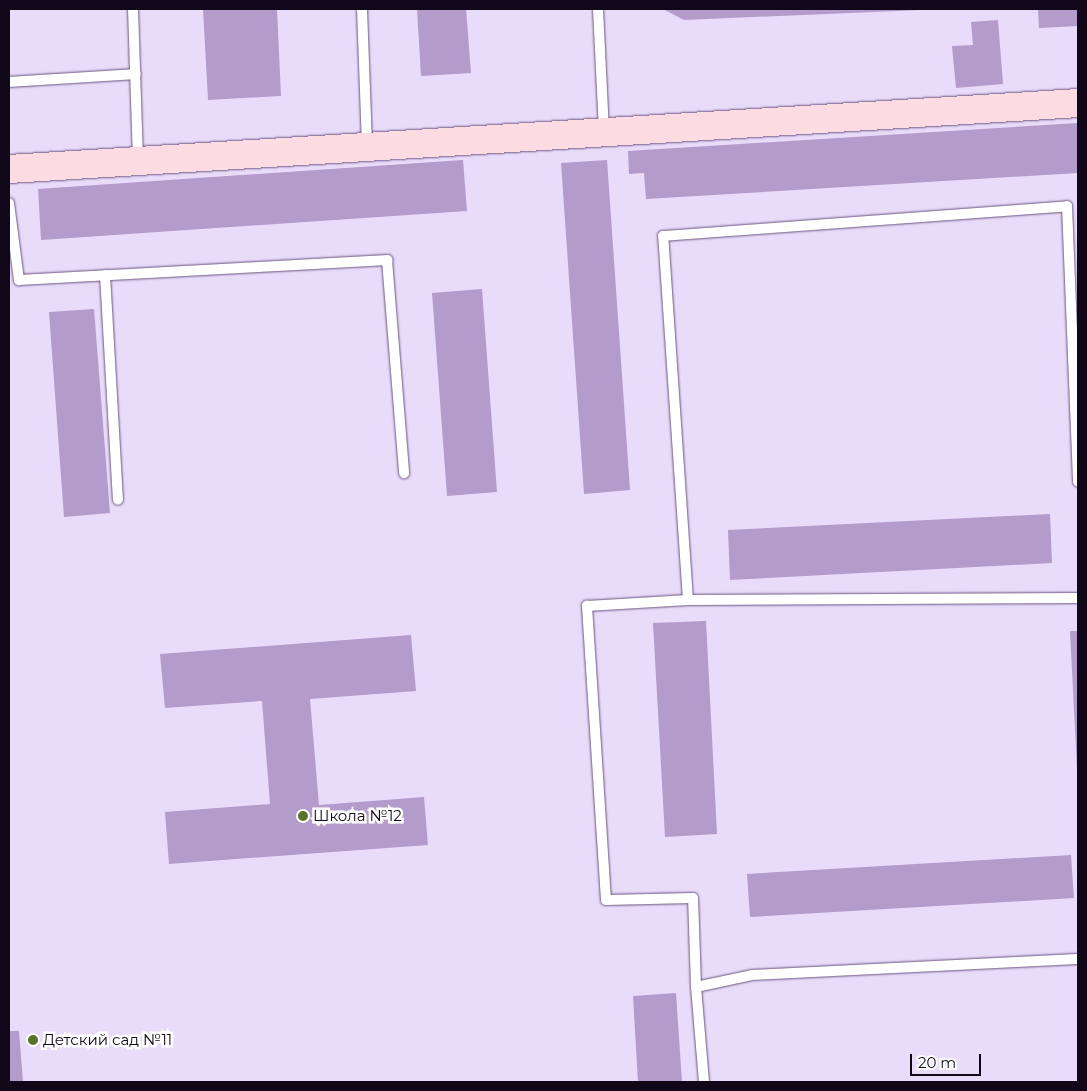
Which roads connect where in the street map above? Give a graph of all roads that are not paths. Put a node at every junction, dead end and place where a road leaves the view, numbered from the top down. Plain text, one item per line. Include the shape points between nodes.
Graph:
1 (133, 9) edge
2 (362, 9) edge
3 (598, 9) edge
4 (136, 74) junction
5 (9, 82) edge
6 (1078, 103) edge
7 (605, 134) junction
8 (367, 148) junction
9 (138, 160) junction
10 (9, 169) edge
11 (9, 203) edge
12 (105, 275) junction
13 (404, 473) dead end
14 (1078, 482) edge
15 (118, 500) dead end
16 (1078, 598) edge
17 (688, 600) junction
18 (1078, 959) edge
19 (696, 987) junction
20 (704, 1082) edge

1 - 4 lane
2 - 8 lane
3 - 7 lane
4 - 5 lane
4 - 9 lane
6 - 7 street
7 - 8 street
8 - 9 street
9 - 10 street
11 - 12 lane via 19,280
12 - 13 lane via 387,260
12 - 15 lane
14 - 17 lane via 1067,206 663,236
16 - 17 lane
17 - 19 lane via 587,606 606,900 693,898
18 - 19 lane via 752,975
19 - 20 lane

